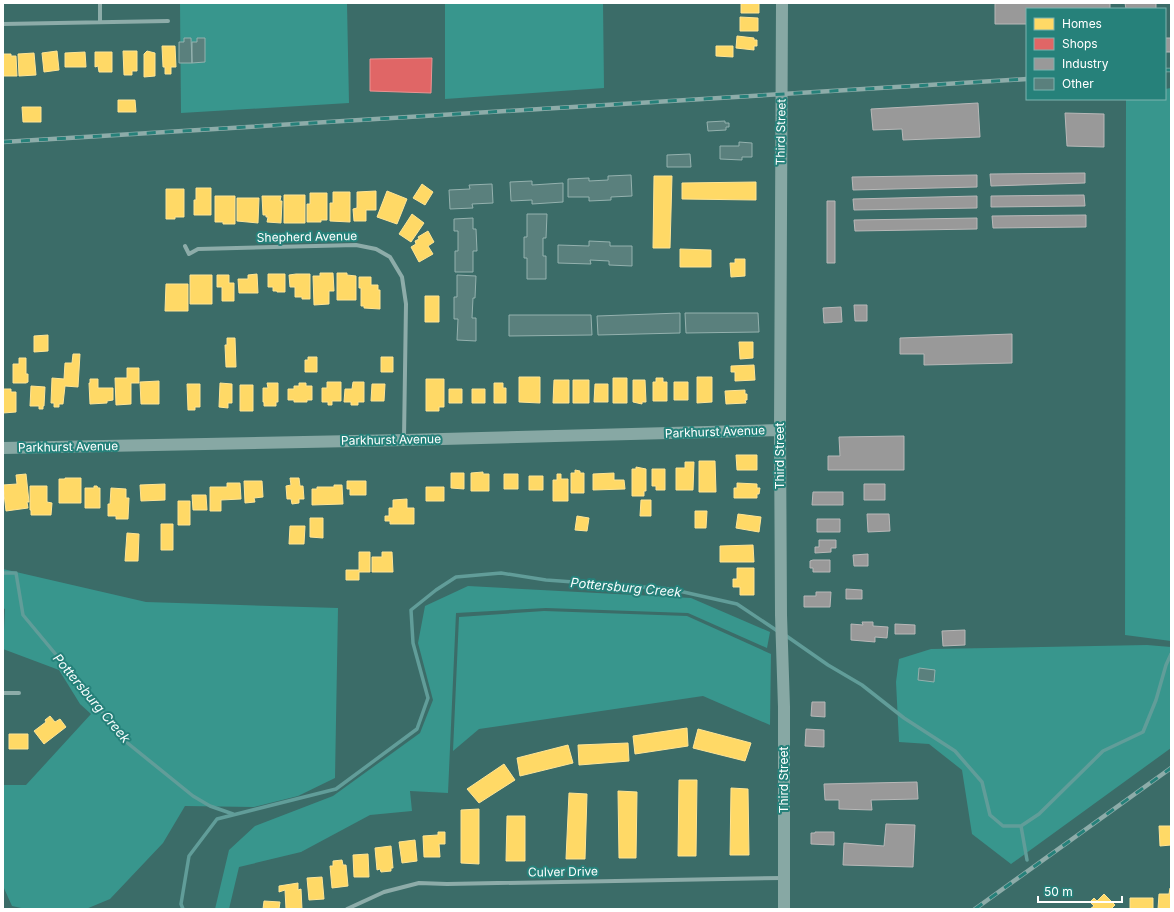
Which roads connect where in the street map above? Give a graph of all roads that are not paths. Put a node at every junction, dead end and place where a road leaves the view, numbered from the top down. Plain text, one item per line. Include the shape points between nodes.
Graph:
1 (100, 3) edge
2 (782, 3) edge
3 (168, 21) dead end
4 (100, 22) junction
5 (3, 24) edge
6 (185, 246) dead end
7 (780, 430) junction
8 (404, 440) junction
9 (3, 448) edge
10 (3, 693) edge
11 (19, 693) dead end
12 (785, 878) junction
13 (347, 909) edge
14 (784, 909) edge

1 - 4 street
2 - 7 street, Third Street
3 - 4 street
4 - 5 street
6 - 8 street, Shepherd Avenue via 189,254 198,248 356,245 376,249 390,257 402,277 406,304
7 - 8 street, Parkhurst Avenue
7 - 12 street, Third Street via 780,615
8 - 9 street, Parkhurst Avenue
10 - 11 street
12 - 13 street, Culver Drive via 418,883 384,892
12 - 14 street, Third Street

